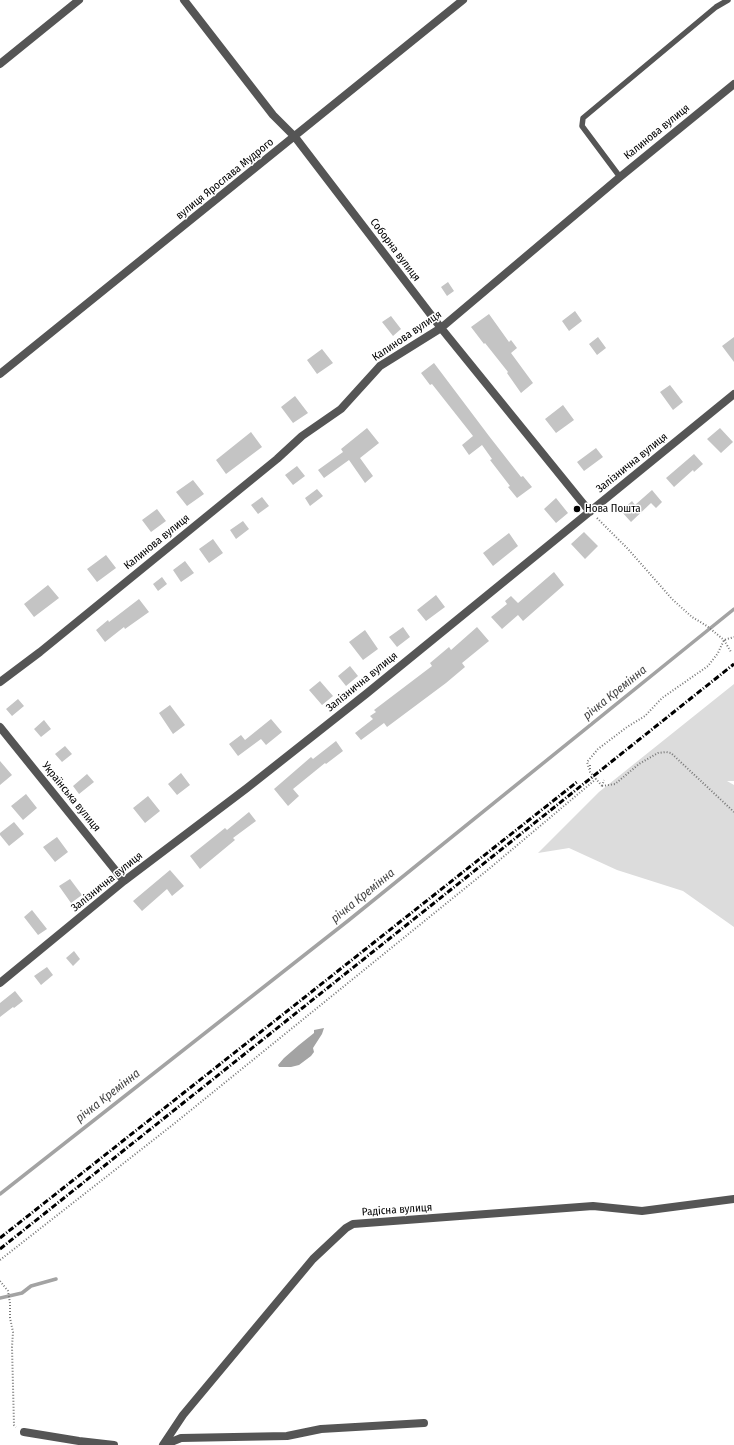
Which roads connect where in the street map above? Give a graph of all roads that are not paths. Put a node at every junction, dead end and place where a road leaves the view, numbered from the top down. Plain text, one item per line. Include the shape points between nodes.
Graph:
1 (78, 0) edge
2 (184, 0) edge
3 (463, 0) edge
4 (728, 0) edge
5 (0, 64) edge
6 (734, 84) edge
7 (295, 136) junction
8 (620, 177) junction
9 (441, 328) junction
10 (0, 374) edge
11 (734, 394) edge
12 (590, 512) junction
13 (0, 682) edge
14 (0, 727) edge
15 (124, 882) junction
16 (0, 983) edge
17 (734, 1199) edge
18 (424, 1423) dead end
19 (24, 1432) road end
20 (114, 1445) edge
21 (164, 1445) edge

1 - 5 street
2 - 7 street, Соборна вулиця via 273,115
3 - 7 street, вулиця Ярослава Мудрого
4 - 8 lane via 716,7 583,118 582,126
6 - 8 street, Калинова вулиця
7 - 9 street, Соборна вулиця
7 - 10 street, вулиця Ярослава Мудрого
8 - 9 street, Калинова вулиця
9 - 12 street, Соборна вулиця
9 - 13 street, Калинова вулиця via 380,366 341,409 302,436 277,459
11 - 12 street, Залізнична вулиця
12 - 15 street, Залізнична вулиця via 354,704
14 - 15 street, Українська вулиця
15 - 16 street, Залізнична вулиця
17 - 21 street, Радісна вулиця via 642,1211 593,1206 353,1224 313,1259 183,1415
18 - 21 street via 321,1429 288,1436 181,1438
19 - 20 street

